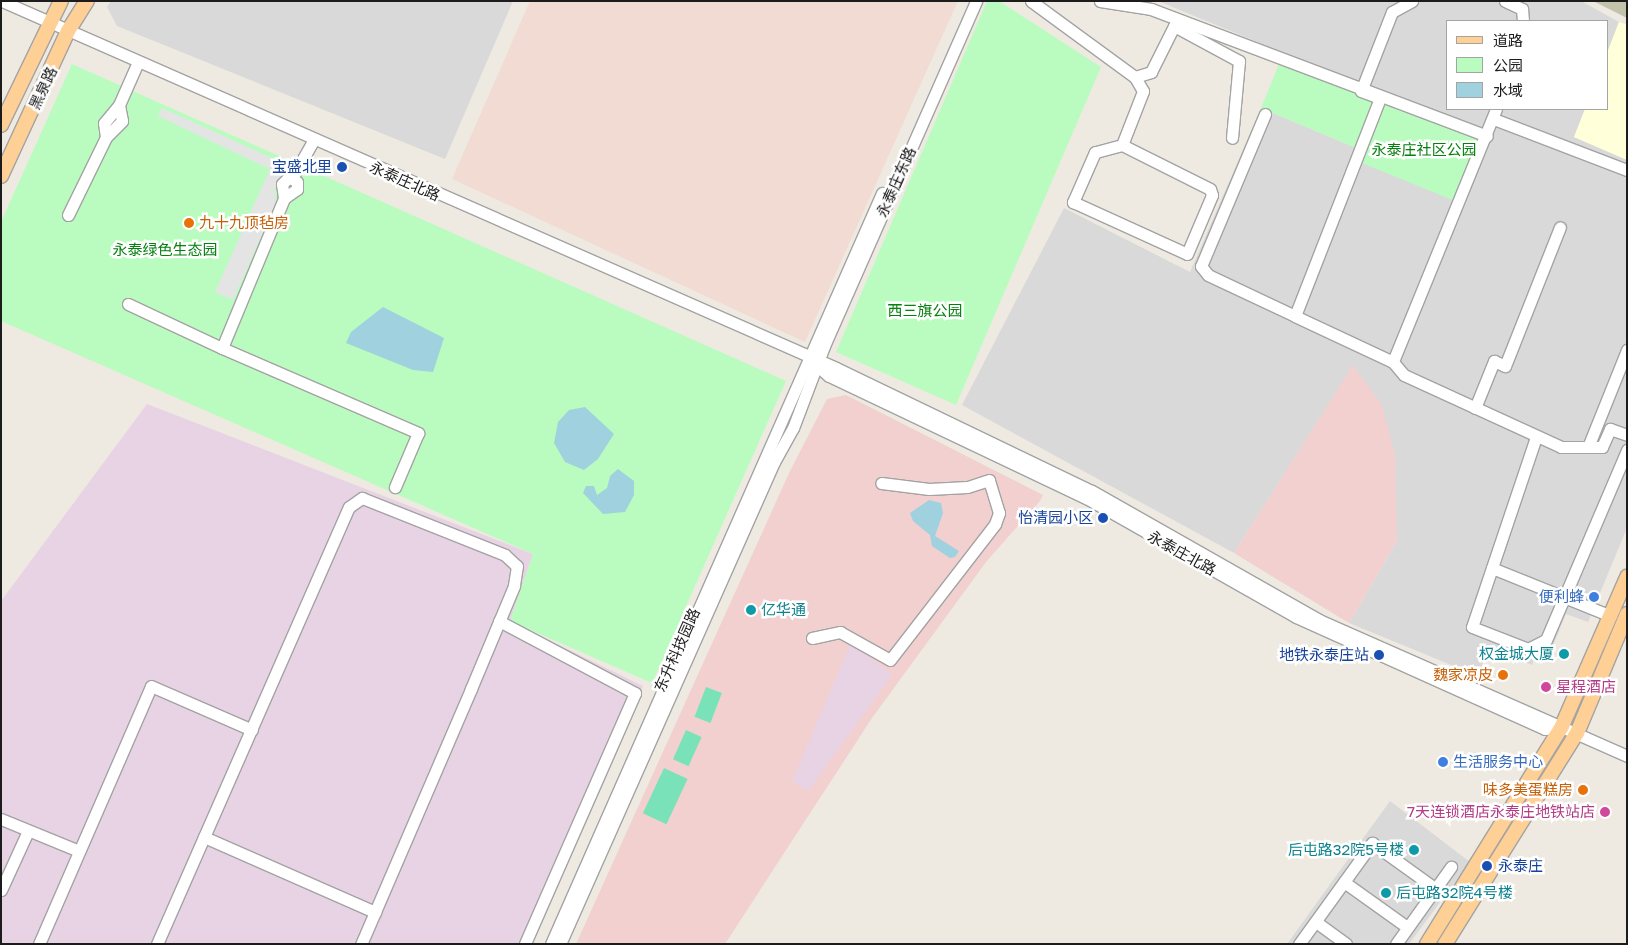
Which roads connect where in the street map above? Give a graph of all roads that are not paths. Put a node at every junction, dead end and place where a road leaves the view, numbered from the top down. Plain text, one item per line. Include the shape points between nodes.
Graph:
1 (2, 1) edge
2 (61, 1) edge
3 (87, 1) edge
4 (968, 1) edge
5 (976, 1) edge
6 (1031, 1) edge
7 (1100, 1) edge
8 (1412, 1) edge
9 (1505, 1) edge
10 (1523, 20) edge
11 (49, 23) junction
12 (68, 31) junction
13 (138, 62) junction
14 (1135, 77) junction
15 (1362, 91) junction
16 (1264, 114) dead end
17 (1495, 114) edge
18 (1, 126) edge
19 (1487, 136) junction
20 (1232, 138) dead end
21 (314, 141) junction
22 (1122, 145) junction
23 (1627, 170) edge
24 (1, 176) edge
25 (68, 215) dead end
26 (1560, 227) dead end
27 (128, 304) dead end
28 (1295, 316) junction
29 (222, 348) junction
30 (1627, 350) edge
31 (1394, 362) junction
32 (815, 363) junction
33 (1475, 408) junction
34 (1627, 435) edge
35 (1536, 437) junction
36 (1588, 447) junction
37 (1627, 450) edge
38 (881, 483) dead end
39 (395, 487) dead end
40 (1492, 568) junction
41 (1627, 577) edge
42 (1566, 597) junction
43 (1627, 614) edge
44 (1611, 616) junction
45 (500, 621) junction
46 (812, 638) dead end
47 (1562, 726) junction
48 (252, 730) junction
49 (1577, 733) junction
50 (1627, 756) edge
51 (1, 818) edge
52 (28, 831) junction
53 (204, 837) junction
54 (79, 851) junction
55 (1452, 867) dead end
56 (1344, 882) junction
57 (1436, 889) junction
58 (1, 890) edge
59 (375, 912) junction
60 (1316, 922) junction
61 (1408, 927) junction
62 (39, 944) edge
63 (157, 944) edge
64 (361, 944) edge
65 (525, 944) edge
66 (550, 944) edge
67 (560, 944) edge
68 (1299, 944) edge
69 (1346, 944) edge
70 (1396, 944) edge
71 (1427, 944) edge
72 (1445, 944) edge

1 - 11 street, 永泰庄北路
2 - 11 main road, 黑泉路
3 - 12 main road, 黑泉路
4 - 32 street, 永泰庄东路
5 - 32 street, 永泰庄东路
6 - 14 street
7 - 15 street via 1150,9
8 - 15 street via 1392,12
9 - 10 street via 1522,8
11 - 12 street, 永泰庄北路
11 - 18 main road, 黑泉路
12 - 13 street, 永泰庄北路
12 - 24 main road, 黑泉路
13 - 21 street, 永泰庄北路
13 - 25 street via 120,105 104,123 106,137
14 - 20 street via 1152,72 1174,26 1239,61
14 - 22 street via 1143,91
15 - 19 street
15 - 28 street via 1380,98
16 - 28 street via 1201,266 1208,275
17 - 19 street
17 - 23 street
19 - 31 street
21 - 29 street via 292,178 282,184 284,198
21 - 32 street, 永泰庄北路
22 - 22 street via 1095,152 1073,202 1187,254 1212,195 1210,188
26 - 33 street via 1505,366 1494,361
27 - 29 street
28 - 31 street
29 - 39 street via 418,434
30 - 36 street
31 - 33 street via 1404,375
32 - 47 street, 永泰庄北路 via 1092,491 1319,620
32 - 66 street, 东升科技园路
32 - 67 street, 东升科技园路
33 - 35 street
34 - 36 street via 1610,429 1602,447
35 - 36 street via 1561,446
35 - 40 street
37 - 42 street
38 - 46 street via 929,489 967,487 988,480 999,513 995,524 890,660 840,632
40 - 42 street
40 - 42 street via 1472,627 1520,646 1528,649 1546,640
41 - 44 main road
42 - 44 street
43 - 49 main road
44 - 47 main road
45 - 48 street via 517,575 513,559 362,498 349,507
45 - 59 street
45 - 65 street via 635,693
47 - 49 street, 永泰庄北路
47 - 71 main road
48 - 53 street
48 - 54 street via 152,686
49 - 50 street, 永泰庄北路
49 - 72 main road
51 - 52 street
52 - 54 street
52 - 58 street
53 - 59 street
53 - 63 street
54 - 62 street
55 - 57 street
56 - 57 street via 1372,843
56 - 60 street
56 - 61 street
57 - 61 street
59 - 64 street
60 - 68 street
60 - 69 street
61 - 70 street

